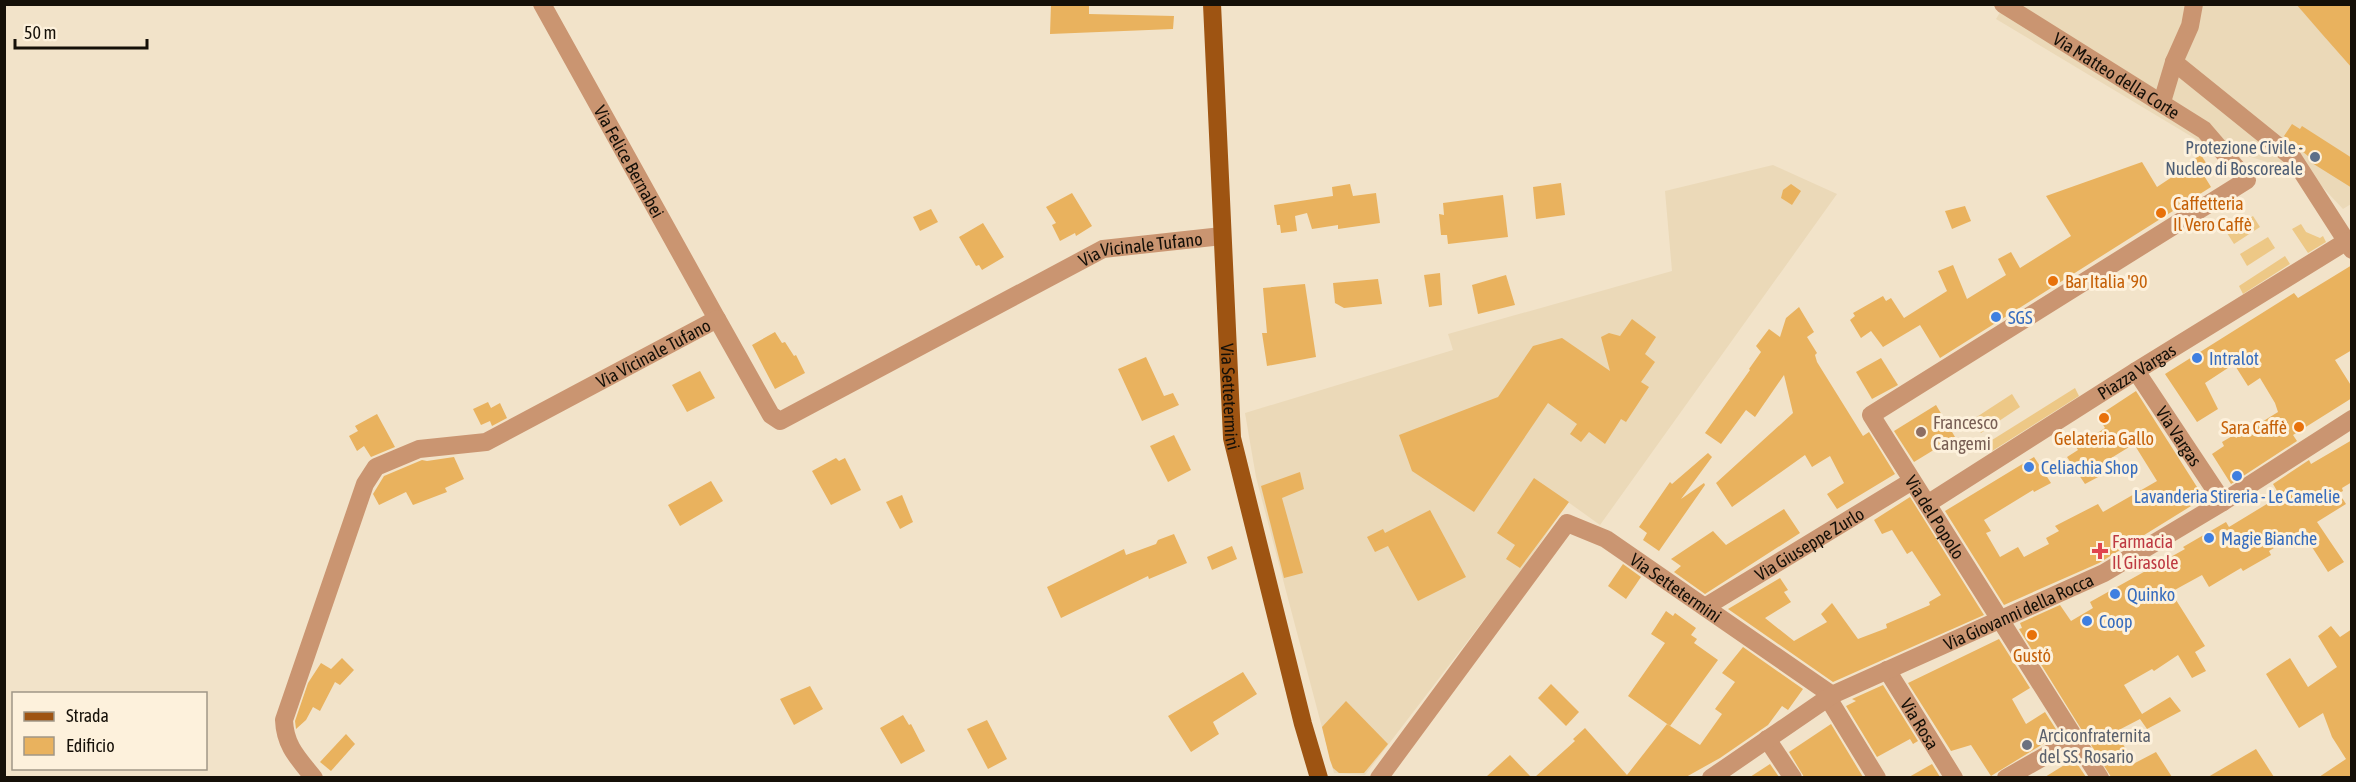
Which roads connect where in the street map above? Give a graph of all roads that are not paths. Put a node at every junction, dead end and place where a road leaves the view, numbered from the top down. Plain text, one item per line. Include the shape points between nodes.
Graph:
1 (542, 4) edge
2 (1212, 4) edge
3 (2004, 4) edge
4 (2194, 4) edge
5 (2174, 62) junction
6 (2162, 102) junction
7 (1222, 236) junction
8 (2349, 246) edge
9 (717, 319) junction
10 (2136, 371) junction
11 (1870, 415) joint
12 (2352, 419) edge
13 (1912, 481) junction
14 (2223, 502) junction
15 (1927, 504) junction
16 (1705, 607) junction
17 (1999, 620) junction
18 (1887, 670) junction
19 (1830, 697) junction
20 (1767, 739) junction
21 (2075, 739) junction
22 (314, 777) edge
23 (1319, 777) edge
24 (1379, 777) edge
25 (1711, 777) edge
26 (1793, 777) edge
27 (1877, 777) edge
28 (1954, 777) edge
29 (2006, 777) edge
30 (2100, 777) edge

1 - 9 street, Via Felice Bernabei
2 - 7 main road, Via Settetermini
3 - 6 street, Via Matteo della Corte
4 - 5 street via 2190,26
5 - 6 street
5 - 8 street via 2293,158
6 - 11 street, Via Matteo della Corte via 2204,130 2247,180
7 - 9 street, Via Vicinale Tufano via 1103,249 780,421 771,415
7 - 23 main road, Via Settetermini via 1232,438
8 - 10 street, Piazza Vargas
9 - 22 street, Via Vicinale Tufano via 486,442 419,449 376,467 365,484 284,720 285,737
10 - 14 street, Via Vargas
10 - 15 street, Piazza Vargas
11 - 13 street, Via del Popolo
12 - 14 street, Via Giovanni della Rocca
13 - 15 street, Via del Popolo
13 - 16 street, Via Giuseppe Zurlo
14 - 17 street, Via Giovanni della Rocca via 2104,573
15 - 17 street, Via del Popolo
16 - 19 street, Via Settetermini
16 - 24 street, Via Settetermini via 1606,539 1567,523
17 - 18 street, Via Giovanni della Rocca
17 - 21 street, Via del Popolo
18 - 19 street, Via Giovanni della Rocca
18 - 28 street, Via Rosa
19 - 20 street, Via Giovanni della Rocca
19 - 27 street
20 - 25 street, Via Giovanni della Rocca
20 - 26 street
21 - 29 street
21 - 30 street, Via del Popolo

